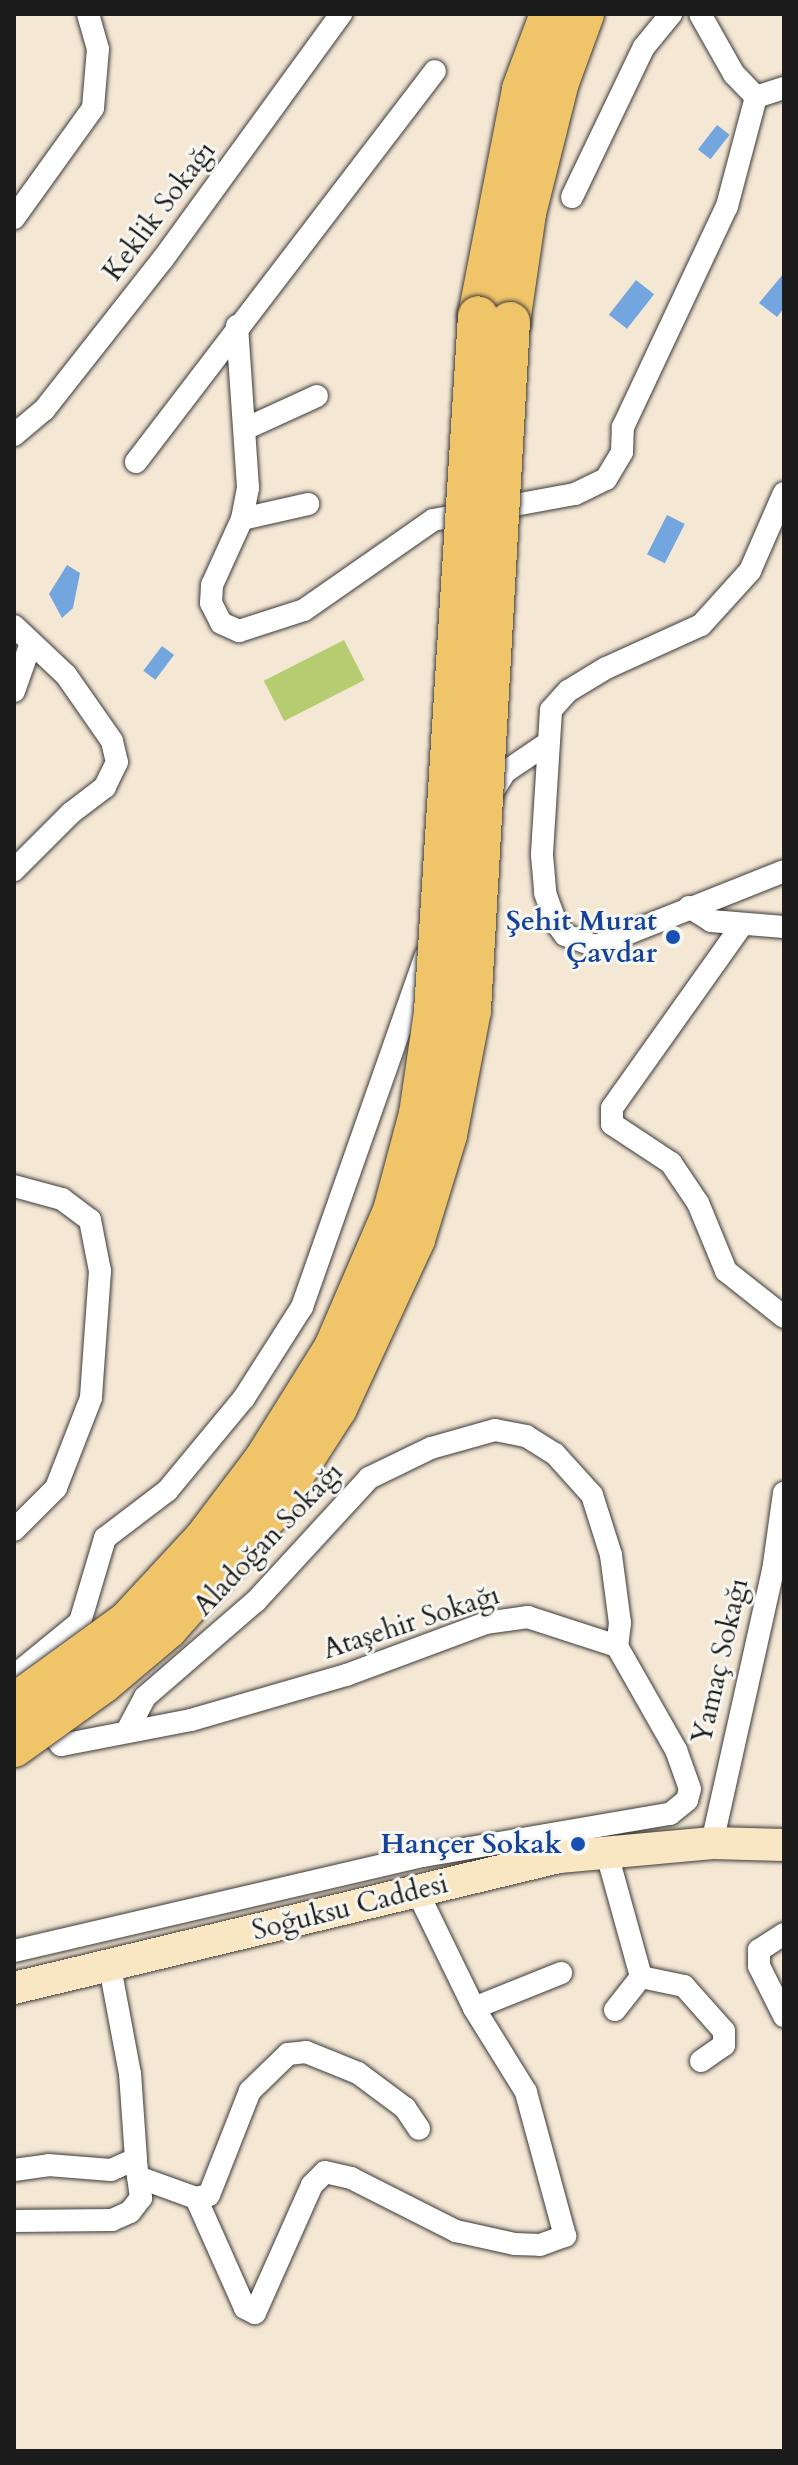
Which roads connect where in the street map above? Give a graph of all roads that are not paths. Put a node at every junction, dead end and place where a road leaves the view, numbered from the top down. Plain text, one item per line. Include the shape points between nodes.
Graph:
1 (88, 14) edge
2 (341, 14) edge
3 (550, 14) edge
4 (584, 14) edge
5 (671, 14) edge
6 (700, 14) edge
7 (435, 71) dead end
8 (784, 88) edge
9 (756, 97) junction
10 (572, 197) dead end
11 (14, 218) edge
12 (494, 319) junction
13 (237, 326) junction
14 (519, 390) dead end
15 (317, 396) dead end
16 (247, 428) junction
17 (14, 435) edge
18 (136, 462) dead end
19 (784, 493) edge
20 (522, 503) junction
21 (308, 504) dead end
22 (242, 519) junction
23 (14, 626) edge
24 (31, 643) junction
25 (14, 691) edge
26 (548, 743) junction
27 (14, 870) edge
28 (784, 871) edge
29 (689, 907) junction
30 (742, 925) junction
31 (784, 927) edge
32 (14, 1186) edge
33 (784, 1317) edge
34 (784, 1493) edge
35 (14, 1530) edge
36 (617, 1646) junction
37 (14, 1676) edge
38 (14, 1685) edge
39 (14, 1704) edge
40 (127, 1731) junction
41 (14, 1747) edge
42 (712, 1843) junction
43 (784, 1845) edge
44 (607, 1854) junction
45 (417, 1891) junction
46 (784, 1934) edge
47 (14, 1951) edge
48 (110, 1967) junction
49 (561, 1973) dead end
50 (641, 1977) junction
51 (14, 1988) edge
52 (474, 2008) junction
53 (615, 2010) dead end
54 (784, 2016) edge
55 (701, 2061) dead end
56 (419, 2129) dead end
57 (137, 2168) junction
58 (14, 2170) edge
59 (196, 2198) junction
60 (14, 2221) edge

1 - 11 street via 98,49 93,108
2 - 17 street, Keklik Sokağı via 163,259 44,410
3 - 12 highway via 522,89
4 - 12 highway via 559,82
5 - 10 street via 644,47
6 - 9 street via 734,74
7 - 13 street
8 - 9 street
9 - 20 street via 727,206 623,427 616,465 606,479 575,494
12 - 39 highway, bridge via 434,1012 419,1114 393,1211 334,1348 247,1483 127,1622
12 - 41 highway, bridge via 471,1010 447,1135 415,1239 337,1408 268,1515 168,1628
13 - 16 street
13 - 18 street
14 - 20 street
15 - 16 street
16 - 22 street via 248,488
19 - 26 street via 750,571 701,625 568,691 551,710
20 - 22 street via 433,520 304,610 239,631 221,623 211,603 212,585
21 - 22 street
23 - 24 street
24 - 25 street
24 - 27 street via 66,675 112,741 117,762 105,787
26 - 29 street via 545,893 565,935 596,946
26 - 37 street via 505,772 469,830 302,1307 244,1398 167,1491 105,1538 80,1622
28 - 29 street
29 - 30 street via 711,921
30 - 31 street
30 - 33 street via 612,1108 612,1124 671,1163 698,1203 726,1271
32 - 35 street via 62,1199 90,1220 100,1271 91,1398 56,1488
34 - 42 street, Yamaç Sokağı via 773,1571
36 - 40 street, Ataşehir Sokağı via 528,1617 486,1623 332,1679 191,1720
36 - 40 street, Aladoğan Sokağı via 620,1623 611,1555 592,1495 555,1454 526,1436 495,1430 431,1448 369,1478 256,1601 145,1697
36 - 47 street via 635,1670 688,1778 687,1800 670,1814 423,1856
38 - 40 street, Ataşehir Sokağı via 61,1745
42 - 43 main road, Soğuksu Caddesi
42 - 44 main road, Soğuksu Caddesi
44 - 45 main road, Soğuksu Caddesi via 559,1857
44 - 50 street
45 - 48 main road, Soğuksu Caddesi
45 - 52 street
46 - 54 street via 759,1950 759,1966
48 - 51 main road, Soğuksu Caddesi
48 - 57 street via 130,2074
49 - 52 street
50 - 53 street
50 - 55 street via 684,1986 724,2031 724,2045
52 - 59 street via 526,2092 565,2236 540,2245 515,2244 456,2231 351,2178 325,2172 312,2185 255,2313 245,2308
56 - 59 street via 405,2108 358,2073 314,2054 288,2054 250,2091 217,2183 209,2195
57 - 58 street via 48,2165
57 - 59 street
57 - 60 street via 141,2198 130,2212 112,2220

